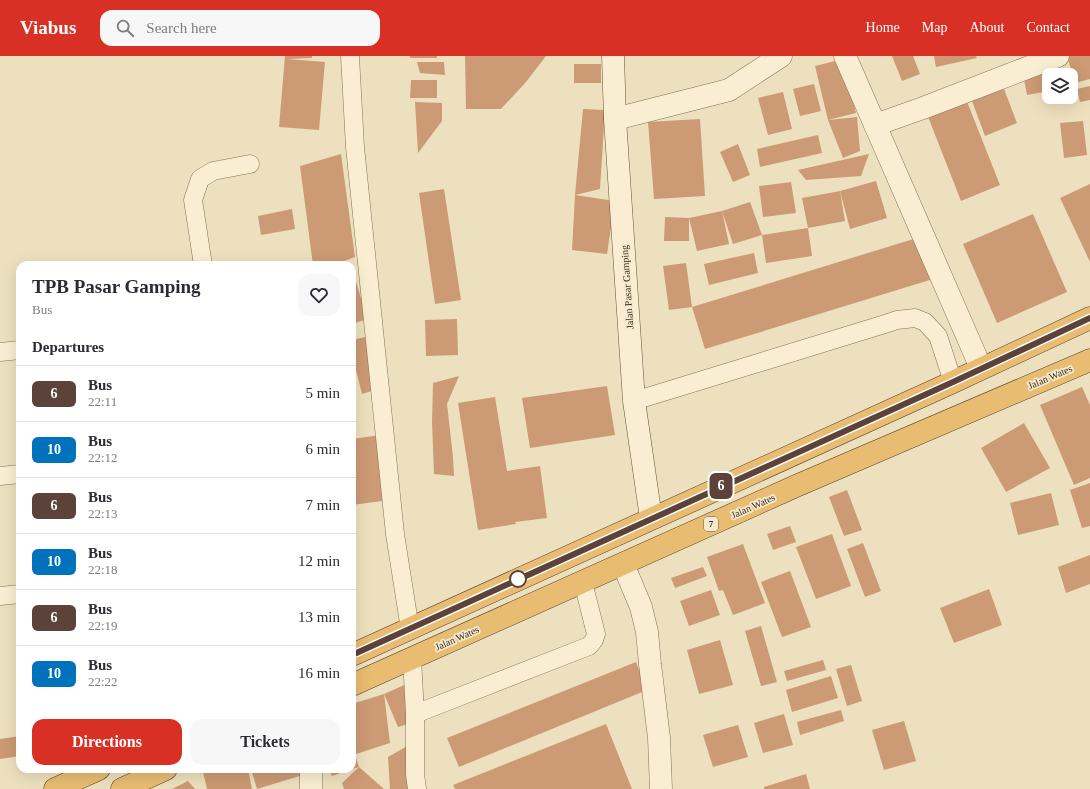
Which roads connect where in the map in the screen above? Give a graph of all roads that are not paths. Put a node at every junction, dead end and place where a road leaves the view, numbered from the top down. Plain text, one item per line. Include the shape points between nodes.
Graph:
1 (350, 56) edge
2 (613, 56) edge
3 (782, 56) edge
4 (845, 56) edge
5 (1058, 56) edge
6 (616, 119) junction
7 (875, 125) junction
8 (250, 164) dead end
9 (203, 261) edge
10 (1090, 318) edge
11 (16, 350) edge
12 (0, 352) edge
13 (1084, 365) edge
14 (981, 368) junction
15 (953, 382) junction
16 (634, 401) junction
17 (16, 474) edge
18 (0, 476) edge
19 (651, 518) junction
20 (623, 564) junction
21 (583, 582) junction
22 (16, 594) edge
23 (0, 596) edge
24 (410, 629) junction
25 (356, 653) edge
26 (412, 658) junction
27 (356, 683) edge
28 (415, 714) junction
29 (90, 773) edge
30 (157, 773) edge
31 (311, 773) edge
32 (55, 789) edge
33 (122, 789) edge
34 (311, 789) edge
35 (417, 789) edge
36 (661, 789) edge

1 - 24 lane via 355,147 395,534
2 - 6 street, Jalan Pasar Gamping
3 - 6 street via 729,90
4 - 7 street
5 - 7 street
6 - 16 street, Jalan Pasar Gamping
7 - 14 street
8 - 9 lane via 213,172 200,179 193,200
10 - 14 highway
11 - 12 lane
13 - 20 highway, Jalan Wates / 7 via 796,486
14 - 15 highway
15 - 16 lane via 938,336 925,322 916,318 897,320
15 - 19 highway
16 - 19 street, Jalan Pasar Gamping
17 - 18 lane
19 - 24 highway
20 - 21 highway, Jalan Wates / 7
20 - 36 street via 641,607 647,632 659,738
21 - 26 highway, Jalan Wates / 7
21 - 28 lane via 596,634 589,646
22 - 23 lane
24 - 25 highway
26 - 27 highway, Jalan Wates / 7
26 - 28 lane
28 - 35 lane
29 - 32 highway
30 - 33 highway
31 - 34 street

